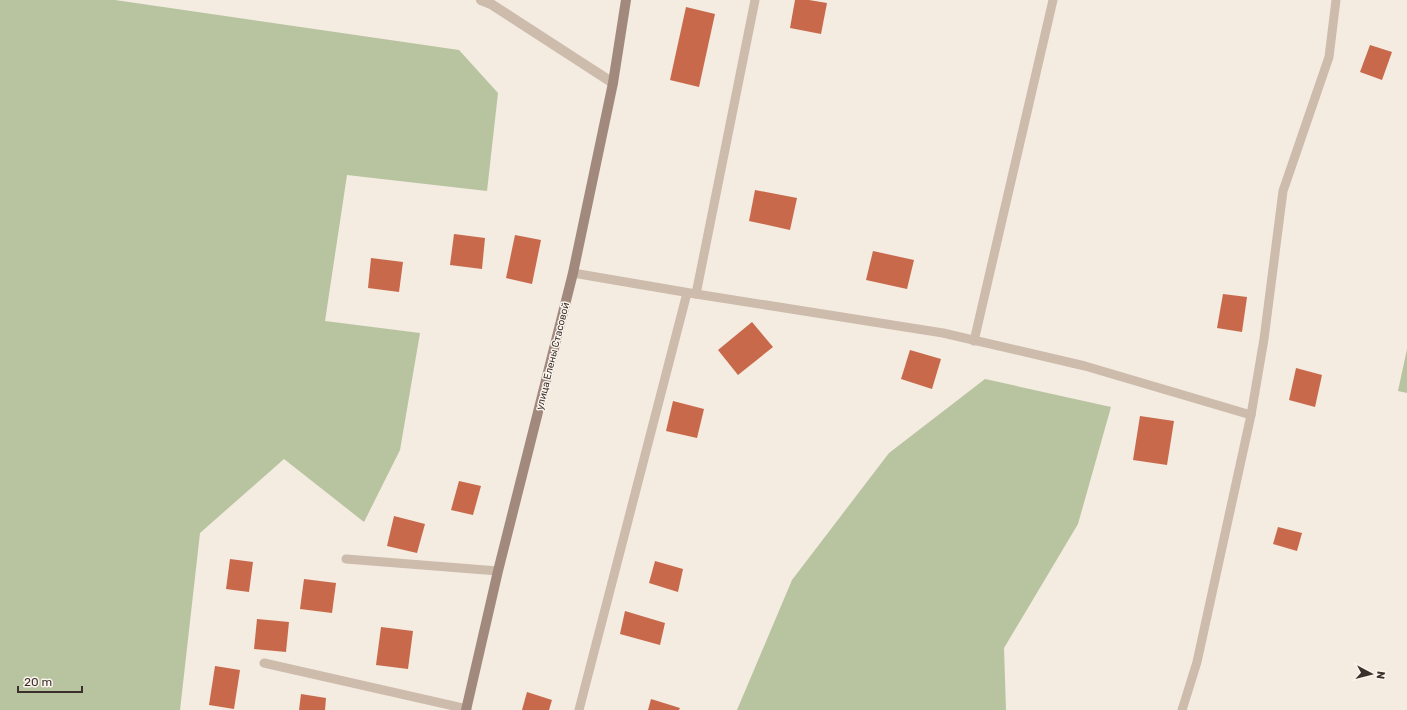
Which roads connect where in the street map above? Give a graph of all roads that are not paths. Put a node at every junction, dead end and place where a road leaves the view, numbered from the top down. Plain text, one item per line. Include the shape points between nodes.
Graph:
1 (481, 0) edge
2 (626, 0) edge
3 (755, 0) edge
4 (1052, 0) edge
5 (1336, 0) edge
6 (613, 83) junction
7 (573, 273) junction
8 (691, 294) junction
9 (974, 340) junction
10 (1251, 415) junction
11 (346, 559) dead end
12 (498, 571) junction
13 (264, 663) dead end
14 (466, 710) edge
15 (579, 710) edge
16 (1182, 710) edge

1 - 6 street via 492,4
2 - 6 main road, улица Елены Стасовой
3 - 8 lane
4 - 9 lane
5 - 10 lane via 1329,57 1283,191 1264,339
6 - 7 main road, улица Елены Стасовой
7 - 8 lane
7 - 12 main road, улица Елены Стасовой
8 - 9 lane
8 - 15 lane
9 - 10 lane via 1085,366
10 - 16 lane via 1197,662
11 - 12 lane
12 - 14 main road, улица Елены Стасовой
13 - 14 lane

